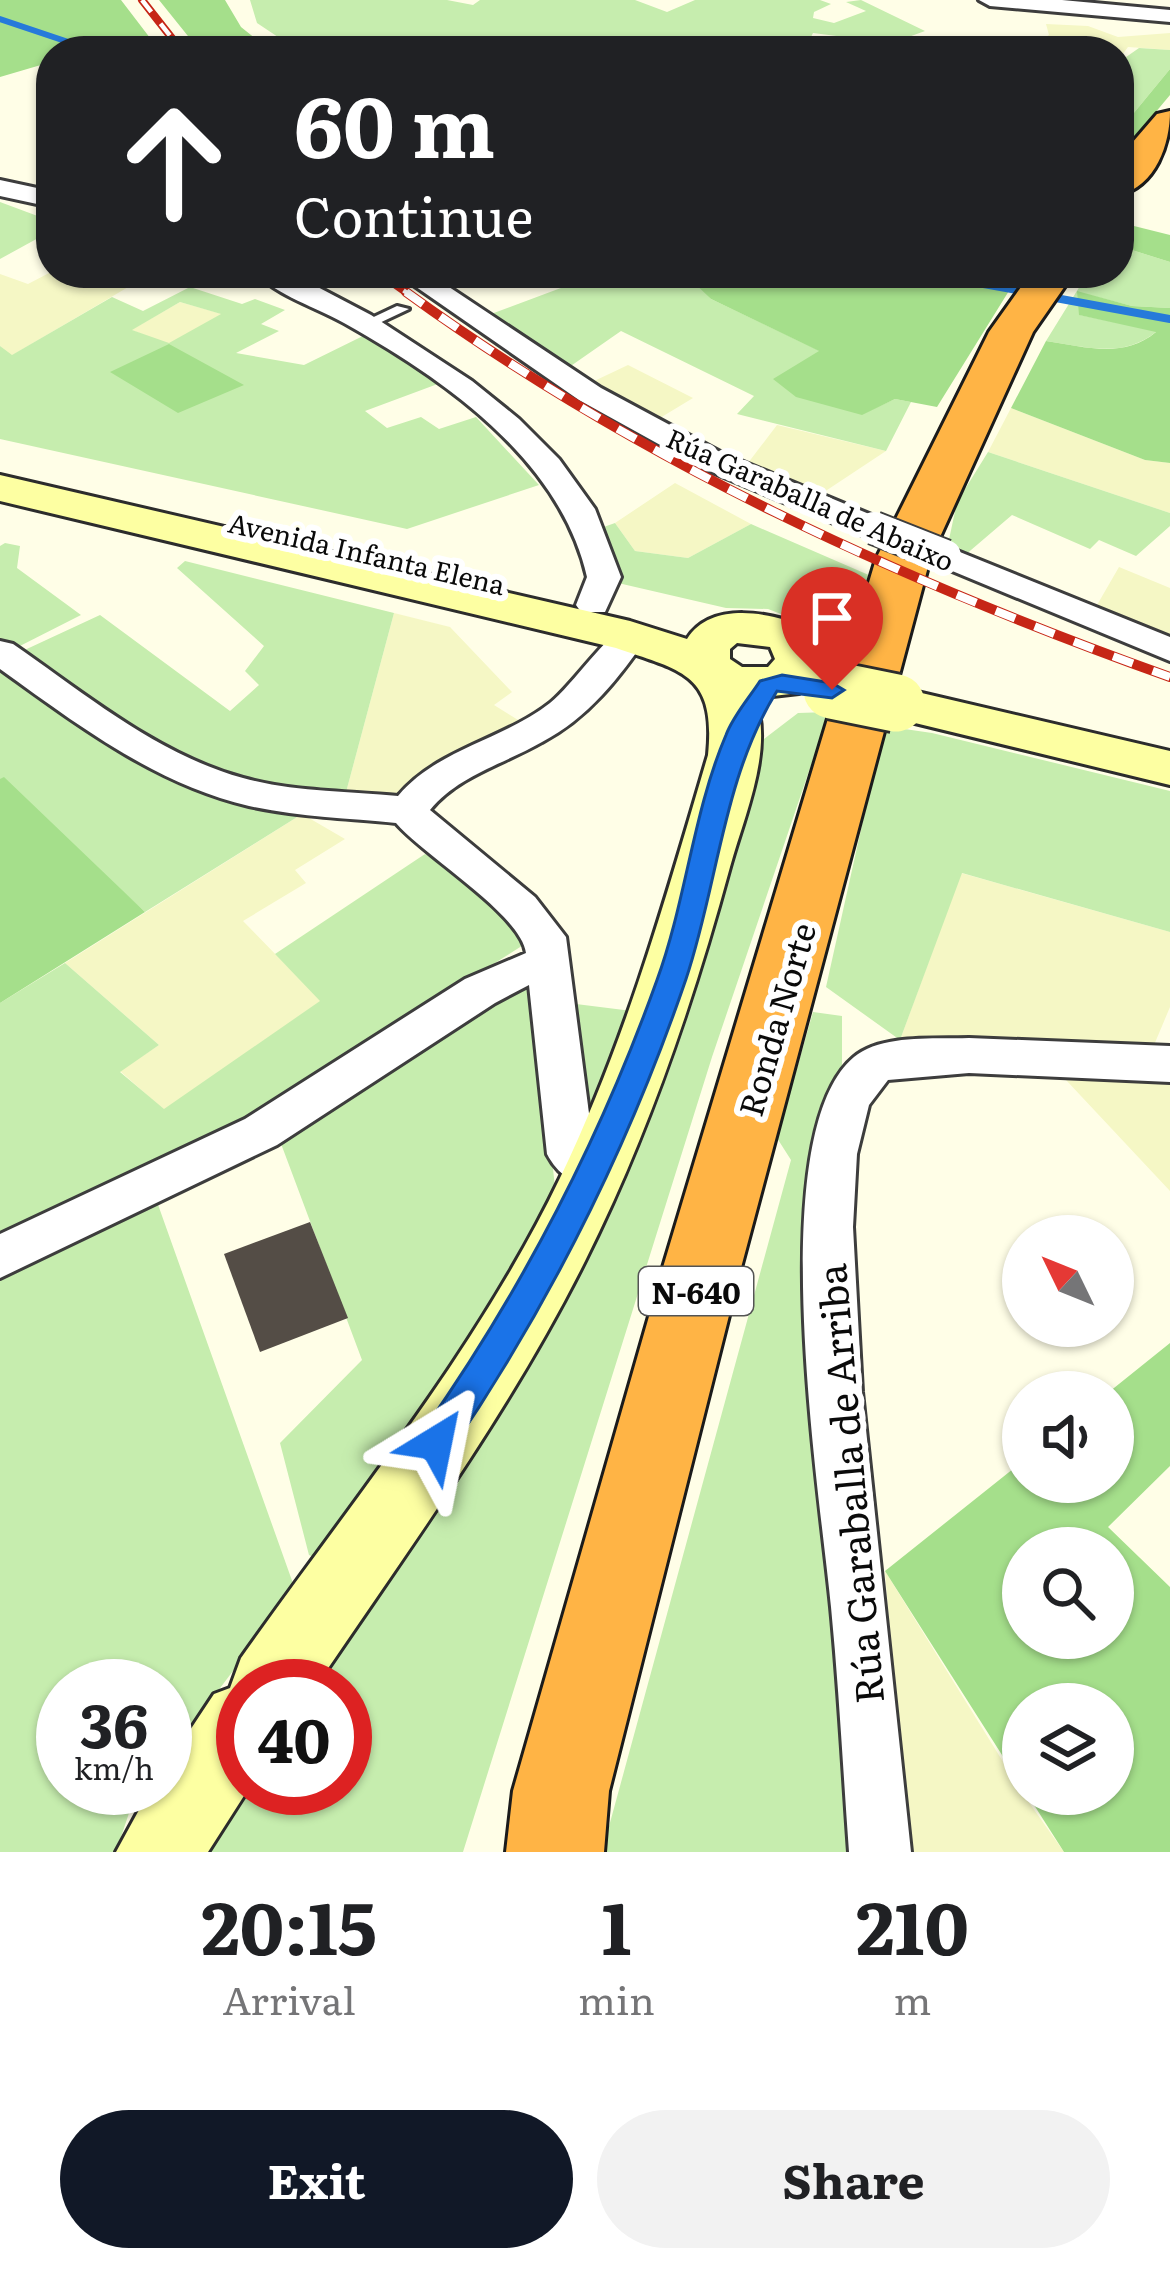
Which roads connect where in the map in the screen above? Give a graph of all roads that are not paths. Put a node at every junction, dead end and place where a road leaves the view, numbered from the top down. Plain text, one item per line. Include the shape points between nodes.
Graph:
1 (990, 0) edge
2 (1159, 9) edge
3 (1170, 122) edge
4 (1134, 165) edge
5 (0, 188) edge
6 (36, 196) edge
7 (299, 288) edge
8 (431, 288) edge
9 (1042, 288) edge
10 (402, 309) dead end
11 (368, 323) junction
12 (0, 466) edge
13 (0, 488) edge
14 (612, 621) junction
15 (1170, 650) edge
16 (0, 652) edge
17 (750, 674) junction
18 (899, 690) junction
19 (1170, 744) edge
20 (1170, 768) edge
21 (408, 811) junction
22 (551, 963) junction
23 (1170, 1064) edge
24 (596, 1170) junction
25 (0, 1257) edge
26 (287, 1659) edge
27 (216, 1764) edge
28 (549, 1832) edge
29 (159, 1852) edge
30 (880, 1852) edge

1 - 2 street
3 - 4 highway
5 - 6 street
7 - 11 street
8 - 15 street, Rúa Garaballa de Abaixo, bridge via 528,356 711,460
9 - 28 highway, Ronda Norte / N-640 via 1011,332 904,560
10 - 11 lane
11 - 14 street via 458,383 554,475 590,525
12 - 14 street, Avenida Infanta Elena
13 - 14 street, Avenida Infanta Elena
14 - 17 street, Avenida Infanta Elena
14 - 21 street via 614,661 564,710 443,778
16 - 21 street via 158,756 224,786
17 - 18 street, Avenida Infanta Elena, bridge via 837,676
17 - 24 street via 669,989
18 - 19 street, Avenida Infanta Elena
18 - 20 street, Avenida Infanta Elena
21 - 22 street via 520,908 545,937
22 - 24 street via 571,1154
22 - 25 street via 480,992 262,1132
23 - 30 street, Rúa Garaballa de Arriba via 916,1055 875,1065 844,1103 827,1233 831,1343
24 - 26 street via 488,1367
27 - 29 street

